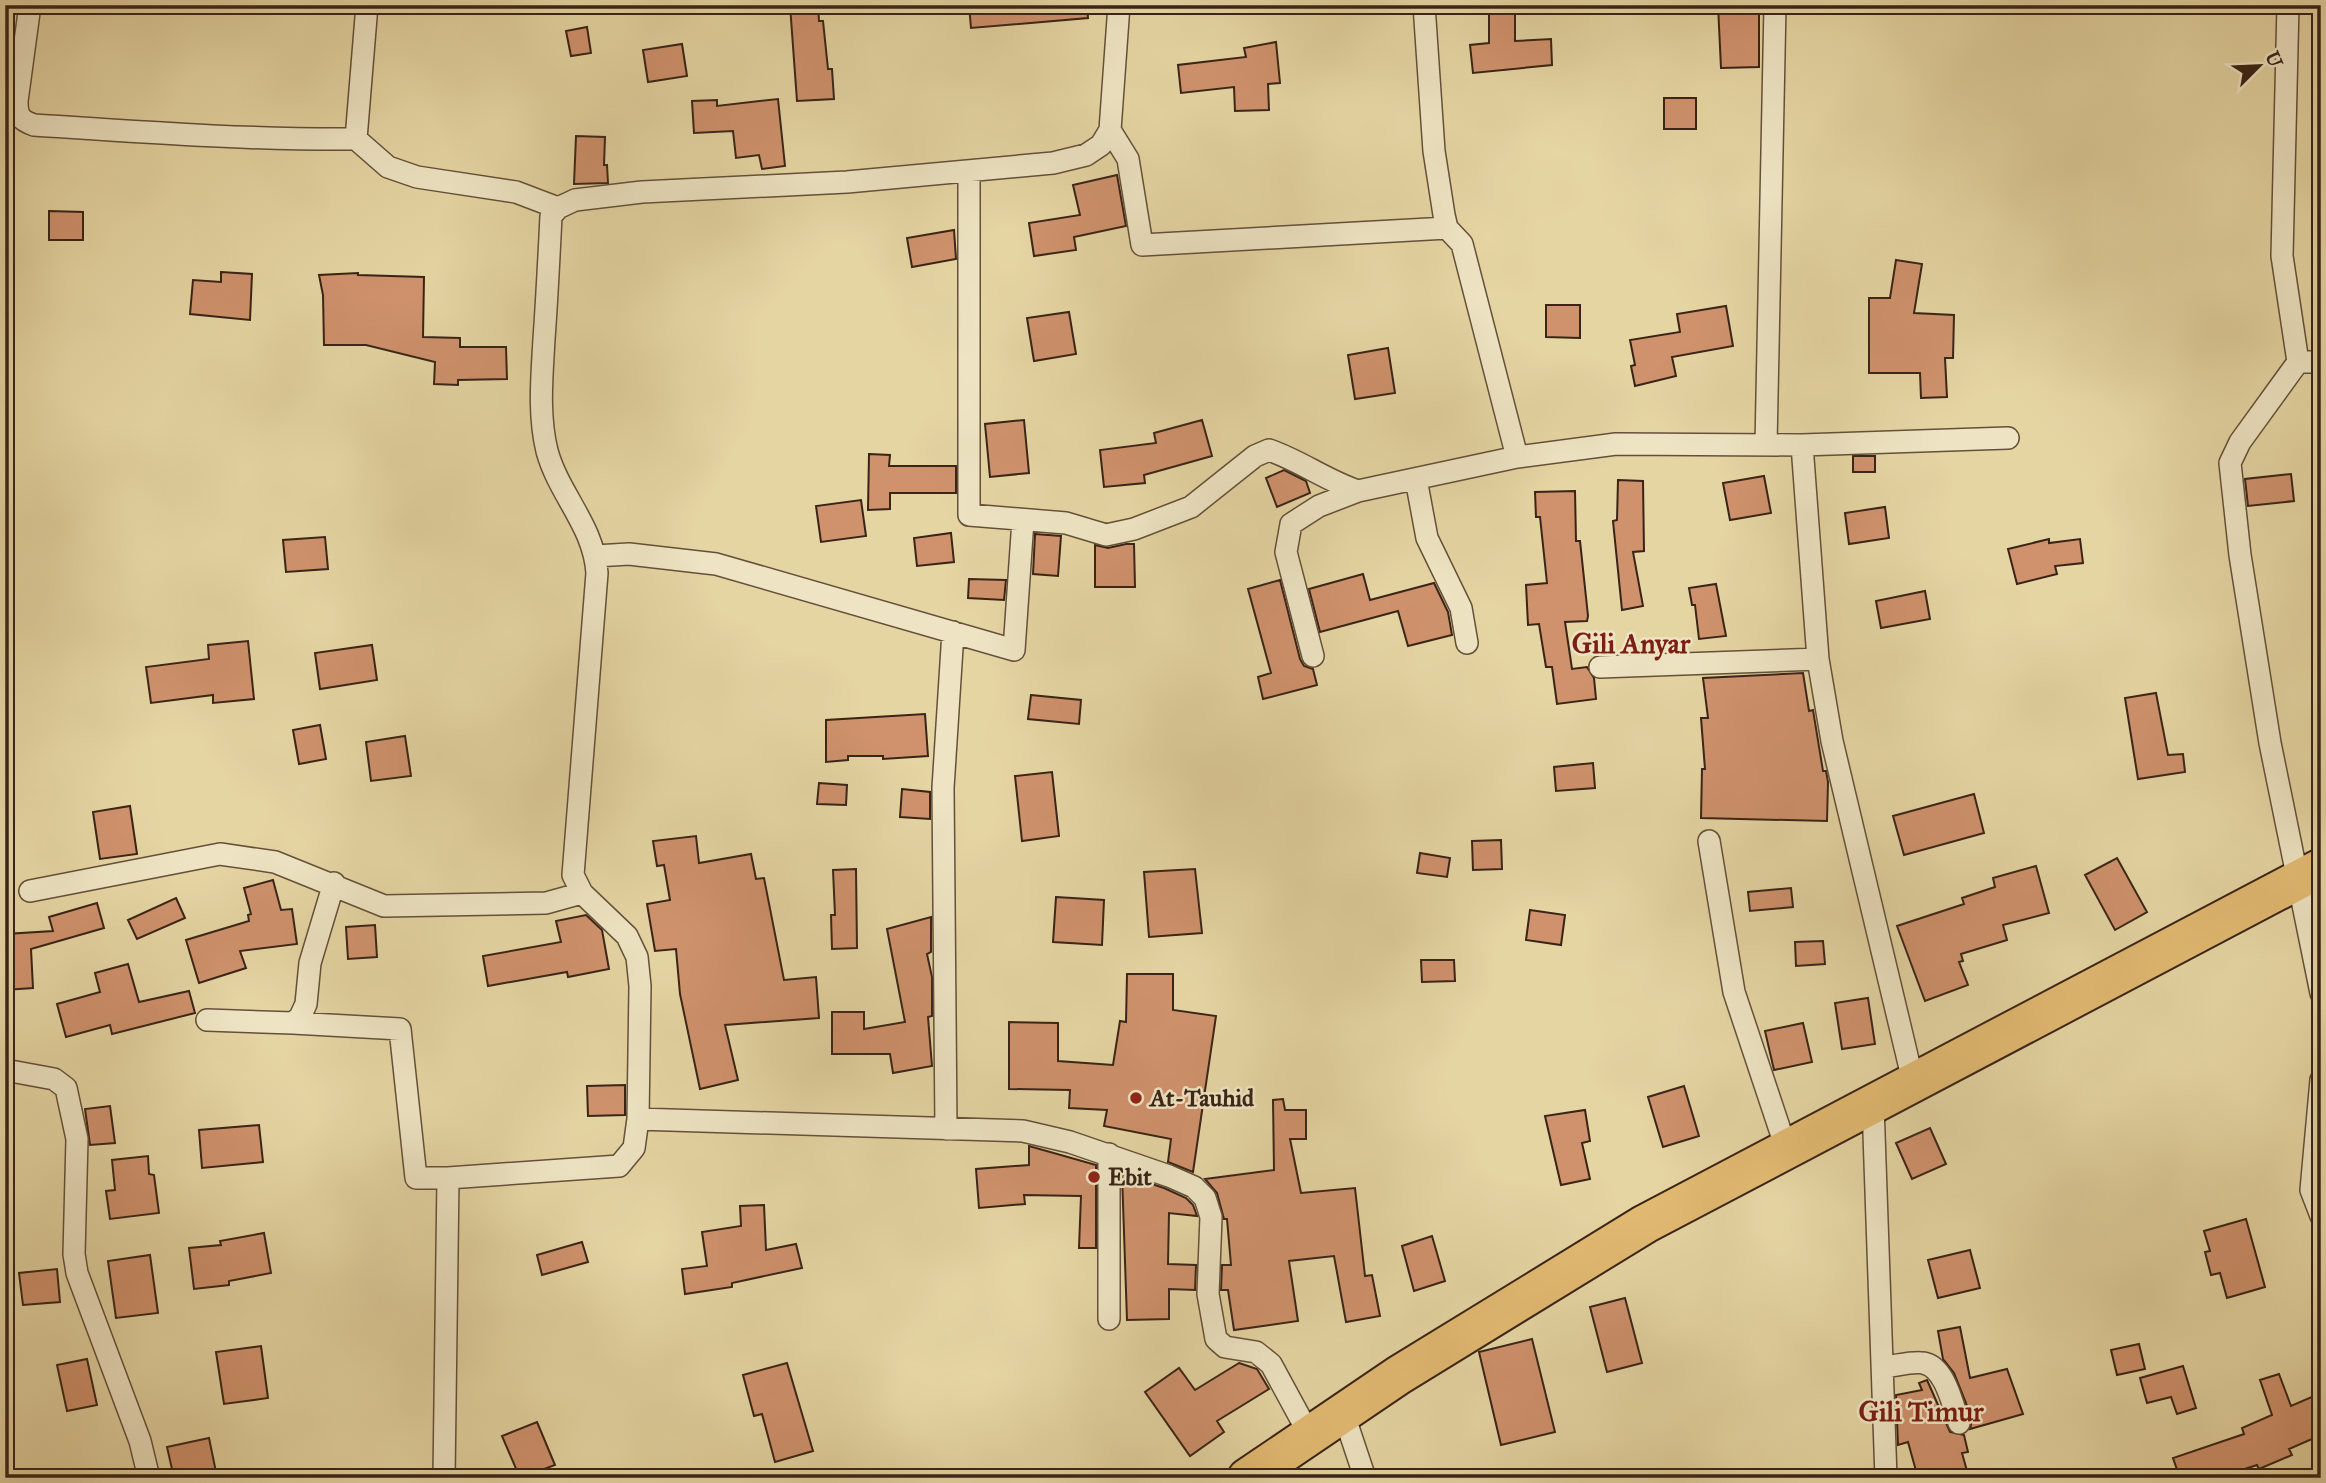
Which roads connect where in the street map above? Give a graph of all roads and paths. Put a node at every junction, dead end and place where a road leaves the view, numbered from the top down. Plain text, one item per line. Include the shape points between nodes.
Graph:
1 (30, 5) edge
2 (367, 5) edge
3 (1119, 5) edge
4 (1424, 5) edge
5 (1775, 5) edge
6 (2288, 5) edge
7 (1110, 130) junction
8 (356, 139) junction
9 (969, 171) junction
10 (558, 208) junction
11 (1447, 228) junction
12 (2298, 362) junction
13 (2321, 362) edge
14 (2008, 438) dead end
15 (1766, 445) junction
16 (1802, 445) junction
17 (1517, 457) junction
18 (1416, 479) junction
19 (1358, 491) junction
20 (1023, 520) junction
21 (596, 556) junction
22 (953, 632) junction
23 (1467, 643) dead end
24 (1313, 656) dead end
25 (1818, 659) junction
26 (1600, 667) dead end
27 (1709, 841) dead end
28 (2309, 874) edge
29 (334, 883) junction
30 (30, 891) dead end
31 (582, 892) junction
32 (2321, 993) edge
33 (207, 1020) dead end
34 (293, 1023) junction
35 (5, 1070) edge
36 (2321, 1080) edge
37 (1914, 1085) junction
38 (1873, 1105) junction
39 (638, 1119) junction
40 (946, 1129) junction
41 (1786, 1148) junction
42 (1109, 1154) junction
43 (448, 1178) junction
44 (2321, 1216) edge
45 (1109, 1319) dead end
46 (1884, 1367) junction
47 (1343, 1412) junction
48 (1959, 1423) dead end
49 (1309, 1434) junction
50 (149, 1478) edge
51 (444, 1478) edge
52 (1247, 1478) edge
53 (1365, 1478) edge
54 (1886, 1478) edge

1 - 8 street via 17,102 22,121 205,137
2 - 8 street
3 - 7 street
4 - 11 street via 1434,151
5 - 15 street
6 - 12 street via 2282,245
7 - 9 street via 1101,145 1086,155
7 - 11 street via 1128,159 1142,245
8 - 10 street via 388,167 417,177 516,192
9 - 10 street via 642,192 575,200
9 - 20 street via 969,515
10 - 21 street via 551,216 540,400 547,449 559,486 586,528
11 - 17 street via 1462,244
12 - 13 street
12 - 28 street via 2230,463 2270,743
14 - 16 street
15 - 16 street
15 - 17 street via 1616,444
16 - 25 street
17 - 18 street
18 - 19 street
18 - 23 street via 1427,538 1461,608
19 - 20 street via 1269,450 1191,507 1134,529 1106,536 1066,523
19 - 24 street via 1319,506 1291,524 1286,552
20 - 22 street via 1014,650
21 - 22 street via 629,554 716,564
21 - 31 street via 573,875
22 - 40 street via 943,788
25 - 26 street
25 - 37 street via 1838,768
27 - 41 street via 1734,992
28 - 32 street
28 - 37 highway
29 - 30 street via 275,862 220,854
29 - 31 street via 384,906 546,903
29 - 34 street via 310,963 306,1004
31 - 39 street via 627,936 636,957 640,986
33 - 34 street
34 - 43 street via 400,1030 416,1178
35 - 50 street via 54,1079 66,1088 77,1139 77,1273 140,1441
36 - 44 street via 2311,1190
37 - 38 highway
38 - 41 highway
38 - 46 street
39 - 40 street
39 - 43 street via 634,1149 619,1166
40 - 42 street via 1023,1131
41 - 47 highway via 1592,1255
42 - 45 street
42 - 49 street via 1194,1187 1205,1198 1211,1217 1209,1294 1216,1339 1225,1347 1256,1352 1271,1364
43 - 51 street
46 - 48 street via 1925,1363 1935,1368
46 - 54 street
47 - 49 highway
47 - 53 street
49 - 52 highway

